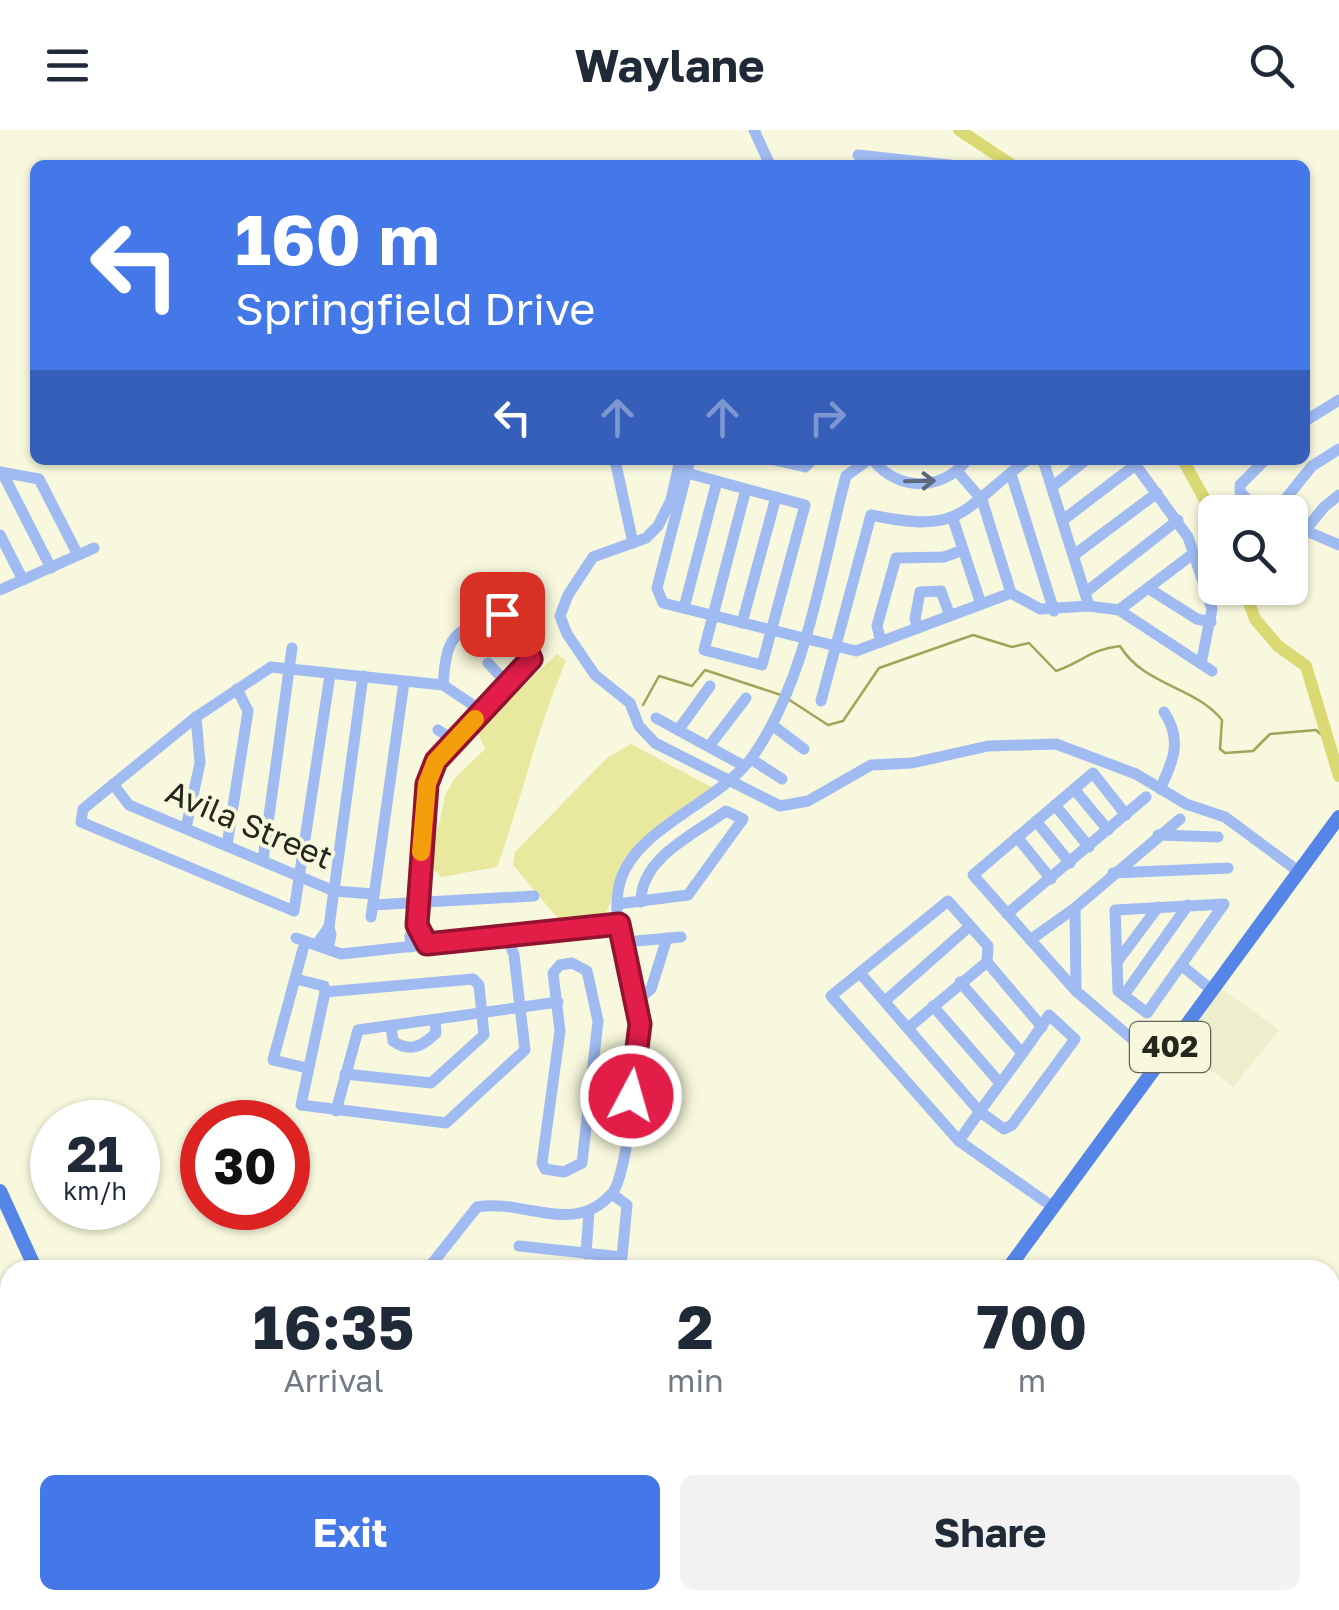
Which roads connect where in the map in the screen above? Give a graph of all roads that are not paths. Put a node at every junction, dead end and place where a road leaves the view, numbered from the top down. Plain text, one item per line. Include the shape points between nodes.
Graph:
1 (754, 130) edge
2 (858, 156) dead end
3 (768, 160) edge
4 (899, 160) edge
5 (1339, 400) edge
6 (1310, 418) edge
7 (1339, 449) edge
8 (617, 465) edge
9 (679, 465) edge
10 (863, 465) edge
11 (877, 465) edge
12 (963, 465) edge
13 (1021, 465) edge
14 (1045, 465) edge
15 (1080, 465) edge
16 (1131, 465) edge
17 (1135, 465) edge
18 (1260, 465) edge
19 (688, 466) edge
20 (958, 471) junction
21 (1, 472) edge
22 (1011, 474) junction
23 (717, 481) junction
24 (1052, 487) junction
25 (746, 489) junction
26 (1156, 492) junction
27 (1243, 495) edge
28 (1289, 495) edge
29 (1339, 496) edge
30 (776, 497) junction
31 (982, 500) junction
32 (953, 519) junction
33 (1063, 520) junction
34 (1178, 520) junction
35 (1308, 527) edge
36 (1308, 529) edge
37 (0, 534) edge
38 (634, 543) junction
39 (1339, 545) edge
40 (94, 548) dead end
41 (963, 550) junction
42 (1194, 553) junction
43 (78, 555) junction
44 (1074, 556) junction
45 (50, 568) junction
46 (23, 580) junction
47 (1148, 588) junction
48 (1086, 592) junction
49 (1011, 593) junction
50 (1, 597) edge
51 (980, 604) junction
52 (1090, 606) junction
53 (684, 608) junction
54 (1119, 610) junction
55 (1054, 611) junction
56 (713, 615) junction
57 (950, 616) junction
58 (1211, 622) junction
59 (742, 623) junction
60 (918, 628) junction
61 (772, 631) junction
62 (803, 639) junction
63 (882, 642) junction
64 (835, 646) junction
65 (292, 648) dead end
66 (488, 663) dead end
67 (290, 666) junction
68 (330, 675) junction
69 (363, 676) junction
70 (404, 682) junction
71 (508, 684) junction
72 (443, 685) junction
73 (710, 686) dead end
74 (237, 689) junction
75 (746, 698) dead end
76 (822, 701) dead end
77 (482, 711) junction
78 (1164, 712) dead end
79 (196, 717) junction
80 (656, 718) dead end
81 (772, 726) junction
82 (680, 729) junction
83 (438, 730) dead end
84 (454, 741) junction
85 (710, 745) junction
86 (804, 748) dead end
87 (747, 762) junction
88 (730, 780) junction
89 (782, 780) dead end
90 (112, 784) junction
91 (1074, 789) junction
92 (1160, 789) junction
93 (1146, 797) dead end
94 (1055, 805) junction
95 (1126, 815) junction
96 (1180, 819) dead end
97 (1336, 820) edge
98 (1036, 821) junction
99 (186, 828) junction
100 (1108, 830) junction
101 (1158, 835) junction
102 (1018, 837) junction
103 (1218, 837) dead end
104 (227, 845) junction
105 (1089, 847) junction
106 (263, 860) junction
107 (1070, 863) junction
108 (1228, 868) dead end
109 (1298, 872) junction
110 (1113, 873) junction
111 (299, 876) junction
112 (1050, 880) junction
113 (334, 891) junction
114 (534, 896) dead end
115 (641, 902) junction
116 (617, 904) junction
117 (1188, 905) junction
118 (373, 906) junction
119 (416, 906) junction
120 (1158, 907) junction
121 (1075, 908) junction
122 (1007, 914) junction
123 (619, 924) junction
124 (417, 925) junction
125 (970, 926) junction
126 (512, 937) junction
127 (681, 937) dead end
128 (667, 938) junction
129 (1030, 940) junction
130 (636, 941) dead end
131 (427, 944) junction
132 (322, 946) junction
133 (412, 946) junction
134 (987, 962) junction
135 (1117, 962) junction
136 (1181, 965) junction
137 (860, 972) junction
138 (296, 980) junction
139 (960, 982) junction
140 (1076, 991) junction
141 (1213, 991) junction
142 (325, 992) junction
143 (1124, 995) junction
144 (636, 1001) junction
145 (885, 1001) junction
146 (558, 1002) junction
147 (933, 1006) junction
148 (520, 1008) junction
149 (482, 1014) junction
150 (436, 1020) junction
151 (391, 1026) junction
152 (1042, 1027) junction
153 (908, 1028) junction
154 (1021, 1052) junction
155 (1158, 1061) junction
156 (307, 1068) junction
157 (344, 1074) junction
158 (999, 1082) junction
159 (336, 1111) junction
160 (979, 1111) junction
161 (959, 1141) junction
162 (0, 1191) edge
163 (612, 1194) junction
164 (1053, 1207) junction
165 (589, 1211) junction
166 (519, 1246) dead end
167 (586, 1254) junction
168 (31, 1260) edge
169 (435, 1260) edge
170 (1014, 1260) edge

1 - 3 street
2 - 4 street
5 - 6 street
7 - 28 street via 1312,466
8 - 38 street
9 - 38 street via 658,526
10 - 62 street via 846,476
11 -> 20 street via 916,484
12 - 20 street
13 - 22 street
14 - 24 street
15 - 24 street
16 - 33 street
17 - 26 street
18 - 27 street via 1240,485
19 - 23 street
19 - 53 street via 657,592 663,602
20 - 31 street
21 - 43 street via 39,479
21 - 45 street
22 - 31 street
22 - 55 street
23 - 25 street
23 - 53 street
24 - 33 street
25 - 30 street
25 - 56 street
26 - 34 street
26 - 44 street
29 - 35 street
30 - 59 street
30 - 61 street via 805,505
31 - 32 street
31 - 49 street
32 - 41 street
32 - 64 street via 915,524 871,515
33 - 44 street
34 - 42 street
34 - 48 street
36 - 39 street
37 - 46 street
38 - 88 street via 593,556 562,608 562,624 600,681 630,703 647,737
40 - 43 street
41 - 51 street
41 - 63 street via 896,558 877,626
42 - 47 street
42 - 58 street
43 - 45 street
44 - 48 street
45 - 46 street
46 - 50 street
47 - 54 street
47 - 58 street
48 - 52 street
49 - 51 street
49 - 55 street
51 - 57 street
52 - 54 street
52 - 55 street
53 - 56 street
54 - 58 street via 1206,667
56 - 59 street
56 - 61 street via 704,650 762,665
57 - 60 street
57 - 60 street via 941,592 920,592
59 - 61 street
60 - 63 street
61 - 62 street
62 - 64 street
62 - 81 street
63 - 64 street via 856,651
64 - 76 street
65 - 67 street
66 - 71 street
67 - 68 street
67 - 74 street via 260,672
67 - 106 street
68 - 69 street
68 - 111 street
69 - 70 street
69 - 113 street
70 - 72 street
70 - 118 street
71 - 72 street via 531,659 513,619 502,614 448,642
71 - 77 street
72 - 77 street
73 - 82 street
74 - 79 street
74 - 104 street via 248,711
75 - 85 street
77 - 84 street
78 - 92 street via 1176,748
79 - 90 street
79 - 99 street via 200,763
80 - 82 street
81 - 86 street
81 - 87 street
82 - 85 street
83 - 84 street
84 - 119 street via 427,784
85 - 87 street
87 - 88 street
87 - 89 street
88 - 92 street via 792,806 872,765 1026,742 1074,750
88 - 116 street via 636,853
90 - 99 street, Avila Street via 129,805
90 - 111 street via 84,809 85,826 294,910
91 - 94 street
91 - 95 street via 1092,773
91 - 100 street
92 - 109 street via 1242,826
93 - 95 street
94 - 98 street
94 - 105 street
95 - 100 street
96 - 101 street
97 - 109 main road, 402
98 - 102 street
98 - 107 street
99 - 104 street, Avila Street
100 - 105 street
101 - 103 street
101 - 110 street
102 - 112 street
102 - 122 street via 972,876
104 - 106 street, Avila Street
105 - 107 street
106 - 111 street, Avila Street
107 - 112 street
108 - 110 street
109 - 141 main road, 402
110 - 121 street
111 - 113 street, Avila Street
112 - 122 street
113 - 118 street, Avila Street
113 - 132 street via 332,936
114 - 119 street, Avila Street
115 - 115 street via 688,895 743,820 726,812 658,861 643,884
115 - 116 street
116 - 123 street
117 - 120 street
117 - 136 street via 1224,904
117 - 143 street
118 - 119 street, Avila Street
119 - 124 street
120 - 135 street
120 - 135 street via 1116,910
121 - 129 street
121 - 140 street
122 - 129 street
123 - 126 street
123 - 144 street
124 - 131 street
124 - 133 street
125 - 134 street via 988,946
125 - 137 street via 948,902
125 - 145 street
126 - 131 street
126 - 148 street
127 - 128 street
128 - 130 street
128 - 144 street via 650,989
129 - 140 street
131 - 133 street
132 - 133 street via 341,954
132 - 138 street via 300,943
134 - 139 street
134 - 152 street
135 - 143 street via 1118,991
136 - 141 street
136 - 143 street via 1147,1013
137 - 145 street
137 - 161 street via 831,996
138 - 142 street via 324,986
138 - 156 street via 273,1060
139 - 147 street
139 - 154 street
140 - 155 street
141 - 155 main road, 402
142 - 149 street via 473,979
142 - 156 street
144 - 163 street via 640,1024 623,1170
145 - 153 street
146 - 146 street via 553,973 560,965 579,965 587,971 598,1021 582,1162 564,1172 542,1163
146 - 148 street
147 - 153 street
147 - 158 street
148 - 149 street
148 - 159 street via 525,1050 446,1122
149 - 150 street
149 - 157 street via 484,1036 431,1083
150 - 151 street
150 - 151 street via 436,1033 417,1048 394,1042
151 - 157 street via 358,1030
152 - 154 street
152 - 160 street via 1050,1015 1074,1039 1008,1128
153 - 160 street
154 - 158 street
155 - 164 main road, 402
156 - 159 street via 301,1105
157 - 159 street
158 - 160 street
160 - 161 street
161 - 164 street
162 - 168 main road
163 - 165 street
163 - 167 street via 626,1206 622,1257
164 - 170 main road, 402
165 - 167 street
165 - 169 street via 566,1217 477,1207
166 - 167 street

